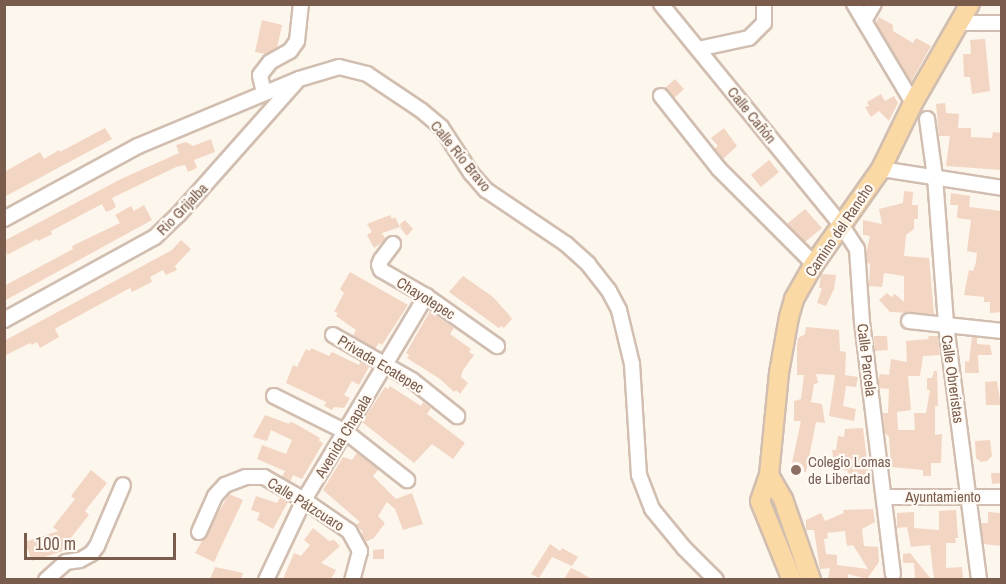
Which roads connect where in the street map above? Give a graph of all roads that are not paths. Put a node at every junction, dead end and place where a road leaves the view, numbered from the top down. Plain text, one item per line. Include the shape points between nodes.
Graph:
1 (301, 4) edge
2 (661, 4) edge
3 (764, 4) edge
4 (854, 4) edge
5 (874, 4) edge
6 (970, 4) edge
7 (864, 21) junction
8 (958, 23) junction
9 (1002, 23) edge
10 (698, 50) junction
11 (299, 79) junction
12 (264, 93) junction
13 (661, 96) dead end
14 (913, 103) junction
15 (927, 119) dead end
16 (880, 169) junction
17 (935, 177) junction
18 (1002, 188) edge
19 (4, 219) edge
20 (842, 226) junction
21 (393, 244) dead end
22 (814, 264) junction
23 (426, 296) junction
24 (4, 320) edge
25 (909, 321) dead end
26 (946, 325) junction
27 (1002, 331) edge
28 (333, 335) dead end
29 (497, 346) dead end
30 (386, 363) junction
31 (274, 396) dead end
32 (457, 416) dead end
33 (346, 432) junction
34 (769, 475) junction
35 (407, 480) dead end
36 (123, 485) dead end
37 (884, 497) junction
38 (970, 497) junction
39 (1002, 497) edge
40 (304, 500) junction
41 (199, 532) dead end
42 (893, 574) dead end
43 (52, 577) edge
44 (266, 579) edge
45 (352, 579) edge
46 (716, 579) edge
47 (792, 579) edge
48 (811, 579) edge
49 (979, 579) edge

1 - 12 street via 297,41 260,75
2 - 10 street, Calle Cañón
3 - 10 street via 764,23 749,38
4 - 7 street
5 - 7 street
6 - 8 main road, Camino del Rancho
7 - 14 street
8 - 9 street
8 - 14 main road, Camino del Rancho
10 - 20 street, Calle Cañón
11 - 12 street, Calle Río Bravo
11 - 24 street, Rio Grijalba via 155,237
11 - 46 street, Calle Río Bravo via 339,67 367,74 441,127 486,190 566,244 588,264 609,291 626,333 632,364 639,475 652,509
12 - 19 street, Calle Río Bravo via 138,146
13 - 22 street via 719,169
14 - 16 main road, Camino del Rancho
15 - 17 street, Calle Obreristas
16 - 17 street
16 - 20 main road, Camino del Rancho
17 - 18 street
17 - 26 street, Calle Obreristas
20 - 22 main road, Camino del Rancho
20 - 37 street, Calle Parcela via 857,249
21 - 23 street, Chayotepec via 381,260 381,270
22 - 34 main road, Camino del Rancho via 794,299 783,341
23 - 29 street, Chayotepec
23 - 30 street, Avenida Chapala
25 - 26 street
26 - 27 street
26 - 38 street, Calle Obreristas
28 - 30 street, Privada Ecatepec
30 - 32 street, Privada Ecatepec
30 - 33 street, Avenida Chapala
31 - 33 street
33 - 35 street
33 - 40 street, Avenida Chapala
34 - 47 main road, Camino del Rancho via 760,501
34 - 48 main road via 783,499
36 - 43 street via 97,546 80,560 66,562
37 - 38 street, Ayuntamiento
37 - 42 street, Calle Parcela
38 - 39 street, Ayuntamiento
38 - 49 street, Calle Obreristas
40 - 41 street, Calle Pátzcuaro via 264,477 246,477 225,485 215,496
40 - 44 street, Avenida Chapala
40 - 45 street, Calle Pátzcuaro via 341,524 357,542 360,551

